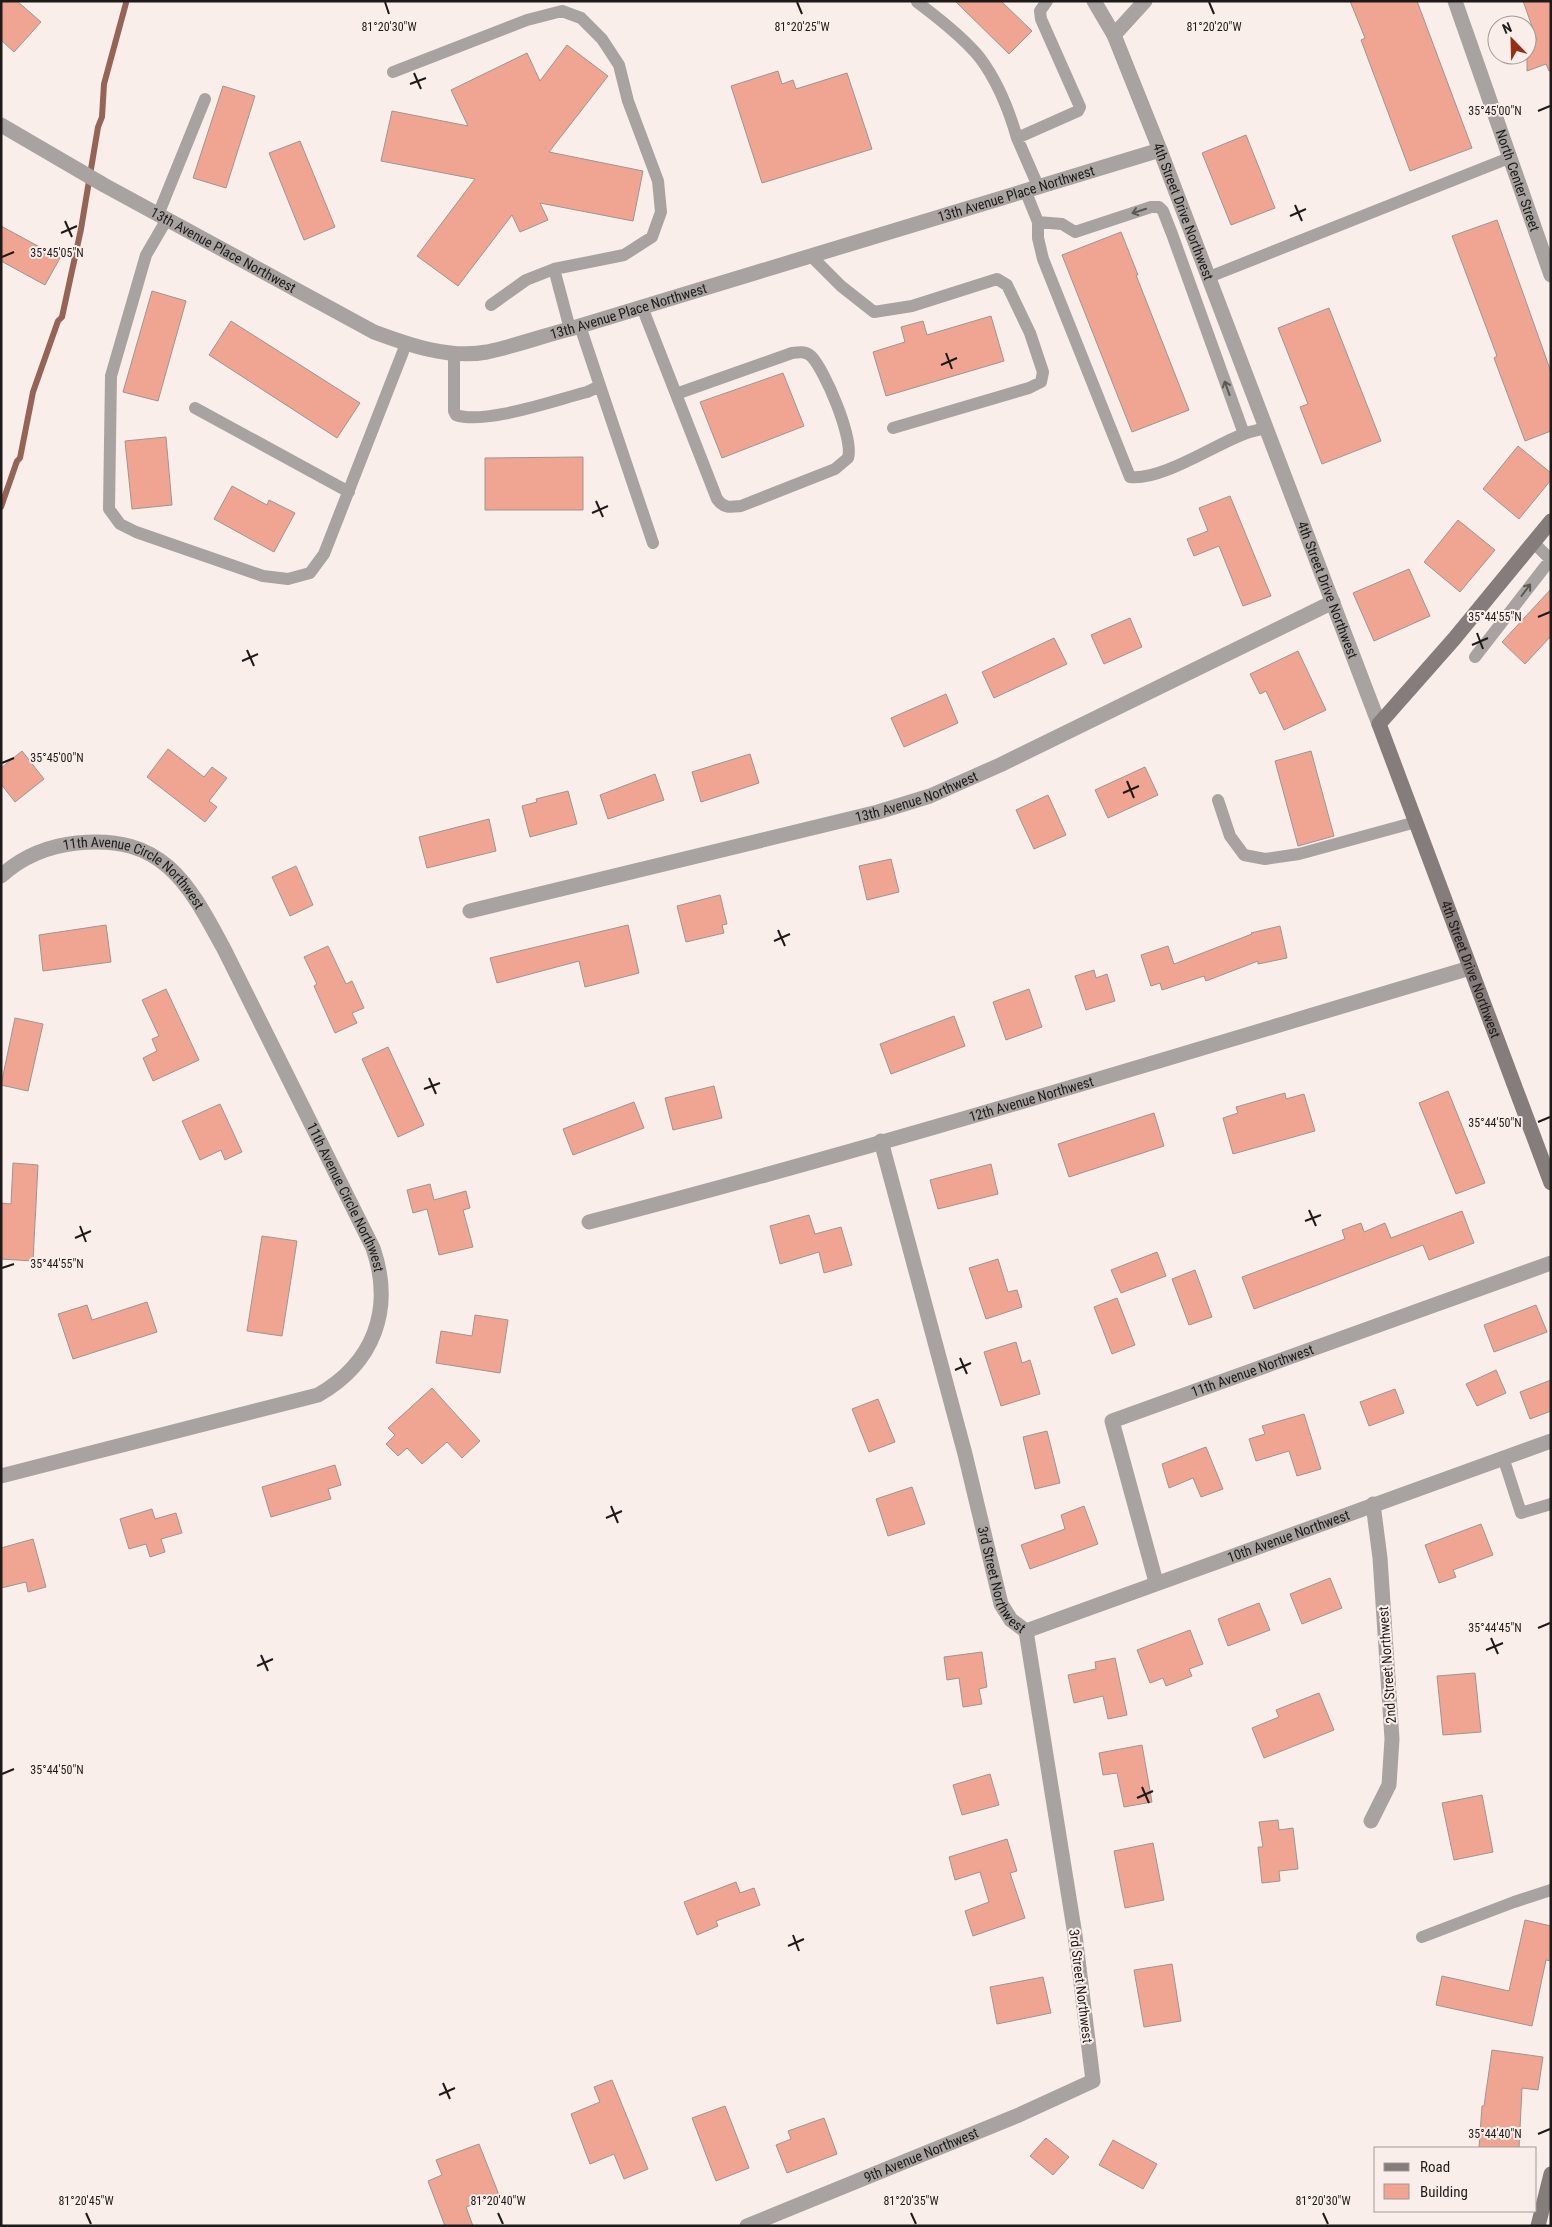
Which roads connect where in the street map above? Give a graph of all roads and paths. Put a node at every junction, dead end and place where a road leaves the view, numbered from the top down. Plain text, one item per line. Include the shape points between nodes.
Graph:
1 (1047, 1) edge
2 (1094, 1) edge
3 (1145, 1) edge
4 (1455, 1) edge
5 (917, 2) edge
6 (1114, 35) junction
7 (394, 72) dead end
8 (205, 99) dead end
9 (1, 125) edge
10 (1017, 138) junction
11 (1160, 150) junction
12 (1509, 158) junction
13 (1032, 188) junction
14 (163, 217) junction
15 (1038, 222) junction
16 (1190, 228) junction
17 (1172, 234) junction
18 (811, 256) junction
19 (554, 269) junction
20 (1551, 275) edge
21 (1209, 277) junction
22 (491, 305) dead end
23 (642, 307) junction
24 (575, 327) junction
25 (406, 344) junction
26 (454, 352) junction
27 (600, 386) junction
28 (676, 394) junction
29 (195, 408) dead end
30 (893, 428) dead end
31 (1266, 428) junction
32 (1244, 434) junction
33 (349, 492) junction
34 (1551, 521) edge
35 (1533, 542) junction
36 (653, 543) dead end
37 (1550, 559) edge
38 (1333, 602) junction
39 (1475, 657) dead end
40 (1379, 724) junction
41 (1218, 800) dead end
42 (1416, 822) junction
43 (1, 876) edge
44 (470, 911) dead end
45 (1470, 968) junction
46 (881, 1141) junction
47 (1551, 1183) edge
48 (589, 1222) dead end
49 (1551, 1263) edge
50 (1551, 1441) edge
51 (1503, 1457) junction
52 (1, 1476) edge
53 (1373, 1504) junction
54 (1551, 1504) edge
55 (1156, 1582) junction
56 (1026, 1631) junction
57 (1370, 1821) dead end
58 (1551, 1890) edge
59 (1422, 1937) dead end
60 (1093, 2081) joint
61 (1551, 2174) edge
62 (747, 2226) edge
63 (1538, 2226) edge

1 - 10 lane via 1040,11 1041,19 1080,107
2 - 6 street, 4th Street Drive Northwest
3 - 6 street
4 - 12 street, North Center Street
5 - 10 lane via 980,57 996,83
6 - 11 street, 4th Street Drive Northwest
7 - 19 lane via 527,20 562,11 581,18 602,39 619,65 628,101 658,181 661,212 652,237 624,255
8 - 14 lane
9 - 14 street, 13th Avenue Place Northwest
10 - 13 lane
11 - 13 street, 13th Avenue Place Northwest
11 - 16 street, 4th Street Drive Northwest
12 - 20 street, North Center Street
12 - 21 lane
13 - 15 lane
13 - 18 street, 13th Avenue Place Northwest
14 - 25 street, 13th Avenue Place Northwest via 374,332
14 - 33 lane via 146,255 111,376 109,509 120,524 136,532 263,576 288,579 310,573 324,554
17 -> 15 lane via 1160,207 1151,207 1075,232 1062,224
15 - 32 lane via 1043,259 1130,477 1171,468
16 - 17 lane
16 - 21 street, 4th Street Drive Northwest
32 -> 17 lane
18 - 23 street, 13th Avenue Place Northwest
18 - 30 lane via 874,312 912,306 997,279 1007,285 1030,333 1043,372 1041,382
19 - 22 lane via 526,280
19 - 24 lane
21 - 31 street, 4th Street Drive Northwest
23 - 24 street, 13th Avenue Place Northwest
23 - 28 lane
24 - 26 street, 13th Avenue Place Northwest via 486,352
24 - 27 lane
25 - 26 street, 13th Avenue Place Northwest
25 - 33 lane
26 - 27 lane via 454,411 463,418 482,418
27 - 36 lane
28 - 28 lane via 717,499 728,508 741,506 836,469 848,458 849,443 841,416 822,373 810,356 803,352 792,353
29 - 33 lane
31 - 32 lane
31 - 38 street, 4th Street Drive Northwest
34 - 35 main road
35 - 37 lane
35 - 40 main road
39 -> 37 lane
38 - 40 street, 4th Street Drive Northwest
38 - 44 street, 13th Avenue Northwest via 930,796 878,812
40 - 42 main road, 4th Street Drive Northwest
41 - 42 lane via 1230,836 1244,855 1265,859 1299,854
42 - 45 main road, 4th Street Drive Northwest
43 - 52 street, 11th Avenue Circle Northwest via 23,859 49,848 100,841 145,851 174,871 202,909 339,1178 376,1256 382,1282 375,1333 358,1363 333,1387 318,1395
45 - 46 street, 12th Avenue Northwest
45 - 47 main road, 4th Street Drive Northwest
46 - 48 street, 12th Avenue Northwest via 715,1190
46 - 56 street, 3rd Street Northwest via 965,1454 1001,1604 1011,1620
49 - 55 street, 11th Avenue Northwest via 1112,1421
50 - 51 street, 10th Avenue Northwest
51 - 53 street, 10th Avenue Northwest
51 - 54 lane via 1521,1513
53 - 55 street, 10th Avenue Northwest
53 - 57 street, 2nd Street Northwest via 1380,1558 1392,1739 1390,1785
55 - 56 street, 10th Avenue Northwest
56 - 60 street, 3rd Street Northwest via 1075,1935
58 - 59 lane
60 - 62 street, 9th Avenue Northwest
61 - 63 main road

